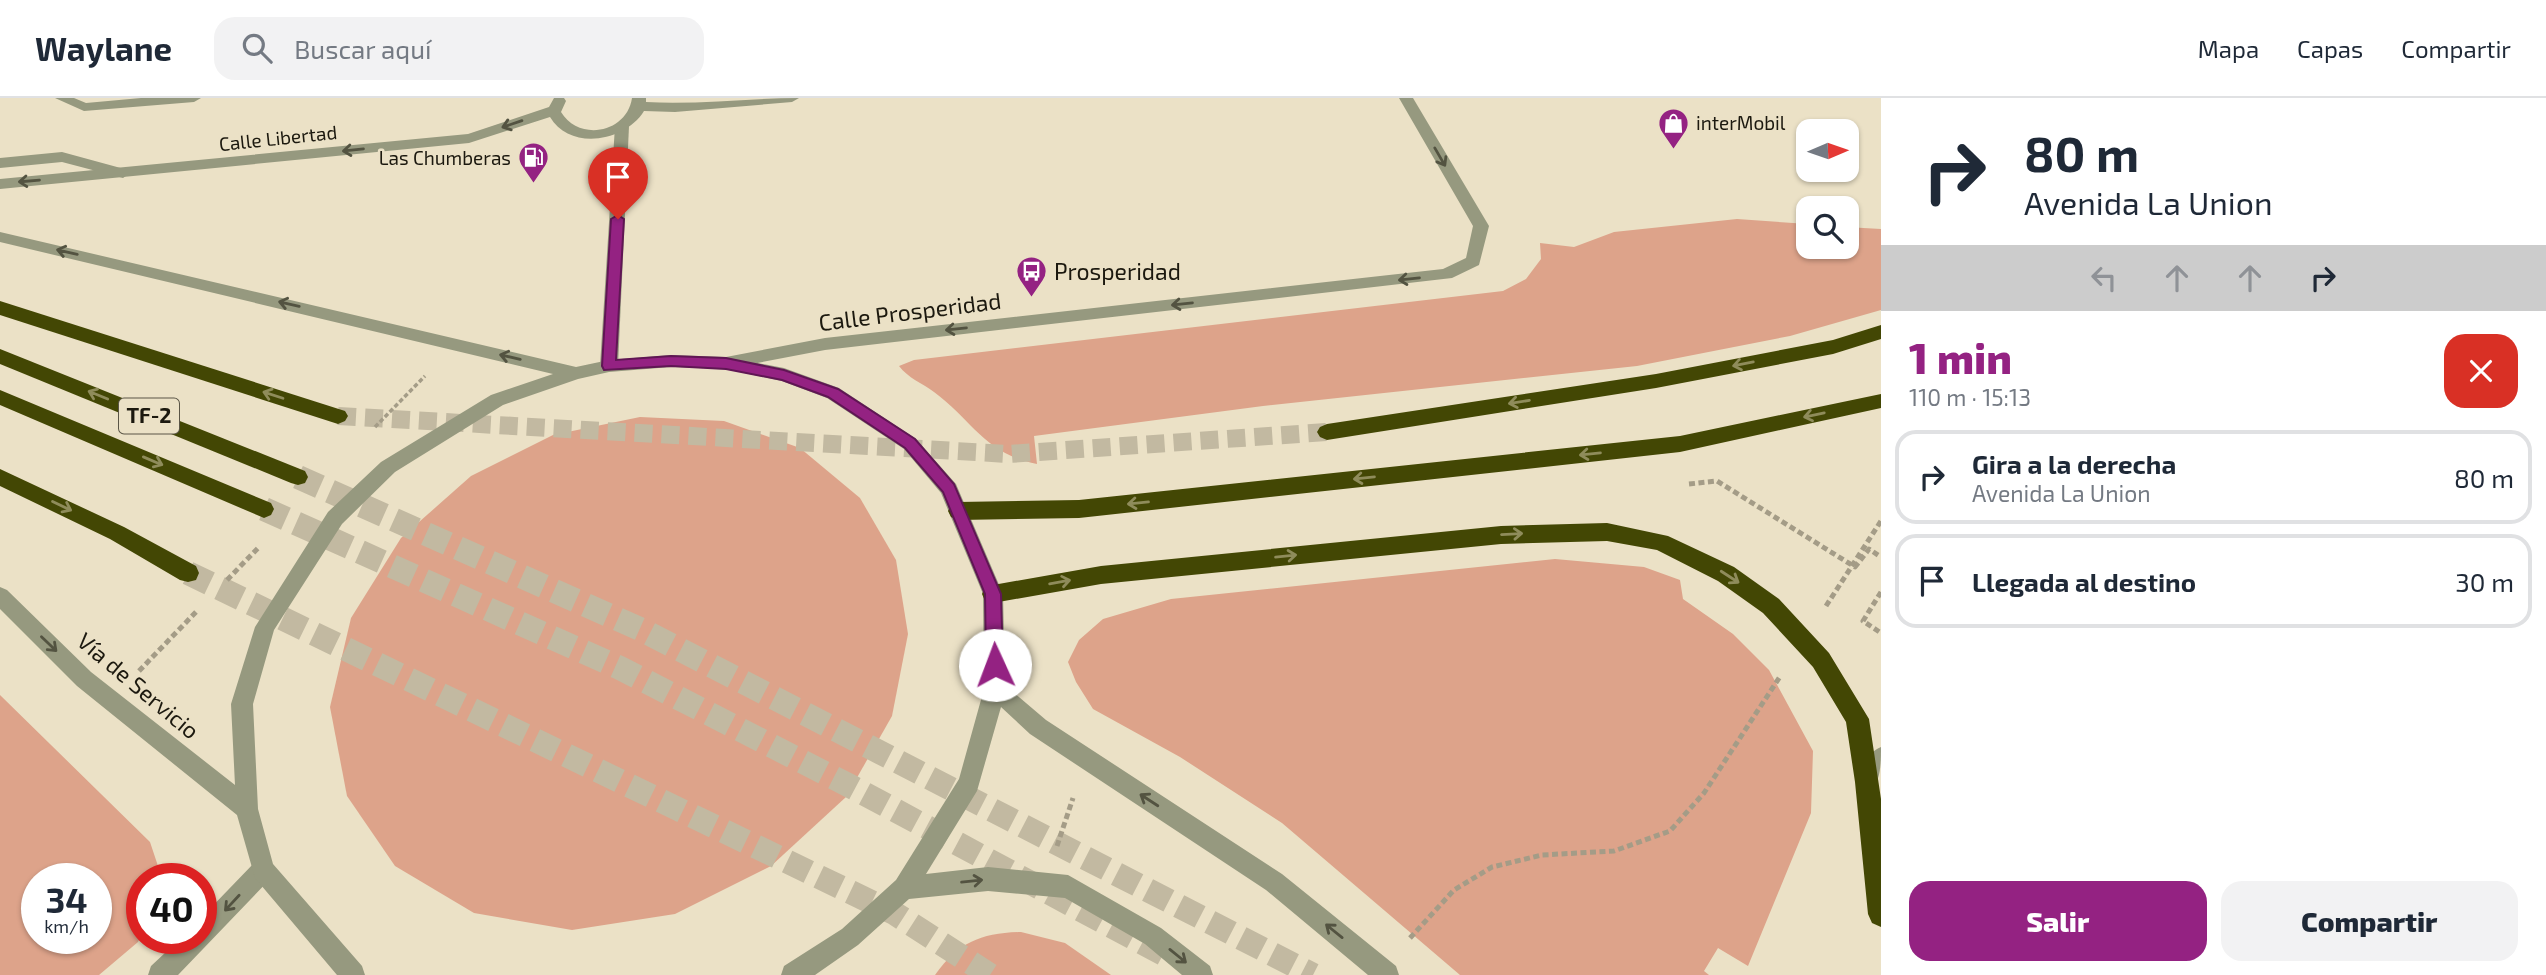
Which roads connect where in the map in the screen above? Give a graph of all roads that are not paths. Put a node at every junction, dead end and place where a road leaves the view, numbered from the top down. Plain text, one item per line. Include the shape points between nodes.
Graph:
1 (62, 98) edge
2 (194, 98) edge
3 (792, 98) edge
4 (1406, 98) edge
5 (639, 102) edge
6 (558, 104) edge
7 (622, 126) junction
8 (0, 163) edge
9 (123, 173) junction
10 (0, 184) edge
11 (0, 237) edge
12 (0, 308) edge
13 (1881, 332) edge
14 (0, 356) edge
15 (726, 363) junction
16 (609, 366) junction
17 (576, 373) junction
18 (0, 397) edge
19 (1881, 401) edge
20 (338, 416) tunnel mouth
21 (1327, 432) tunnel mouth
22 (0, 477) edge
23 (298, 477) tunnel mouth
24 (264, 509) tunnel mouth
25 (958, 511) junction
26 (188, 573) tunnel mouth
27 (993, 594) junction
28 (0, 596) edge
29 (995, 689) junction
30 (1881, 757) edge
31 (1867, 782) junction
32 (247, 809) junction
33 (263, 870) junction
34 (904, 888) junction
35 (1881, 914) edge
36 (217, 919) edge
37 (182, 954) edge
38 (160, 975) edge
39 (354, 975) edge
40 (793, 975) edge
41 (1201, 975) edge
42 (1387, 975) edge

1 - 2 street via 83,107
3 - 5 street via 675,108
4 -> 15 street, Calle Prosperidad via 1481,226 1473,261 1446,274 825,344
5 - 7 street via 636,114
6 - 7 street via 556,121 574,133 603,133
6 -> 9 street, Calle Libertad via 469,138
7 - 16 street
8 - 9 street via 62,157
9 -> 10 street, Calle Libertad
17 -> 11 street
20 -> 12 highway
13 -> 21 highway via 1833,347 1669,378
23 -> 14 highway, TF-2
15 - 16 street
15 - 25 street via 784,375 833,393 910,444 949,489
16 - 17 street
17 - 32 street via 497,400 388,467 335,518 265,627 257,653 242,704
18 -> 24 highway, TF-2
19 -> 25 highway via 1680,444 1079,509
22 -> 26 highway
25 - 27 street
27 - 29 street
27 -> 31 highway via 1101,575 1502,535 1607,532 1661,542 1726,573 1771,606 1821,660 1857,719
28 -> 32 street, Vía de Servicio via 84,679
29 - 34 street via 969,783
42 -> 29 street via 1274,882 1038,727
30 - 31 street
31 - 35 highway
32 - 33 street
33 -> 36 street
33 - 39 street
34 - 40 street via 850,937
34 -> 41 street via 988,879 1068,887 1153,936
37 - 38 street

